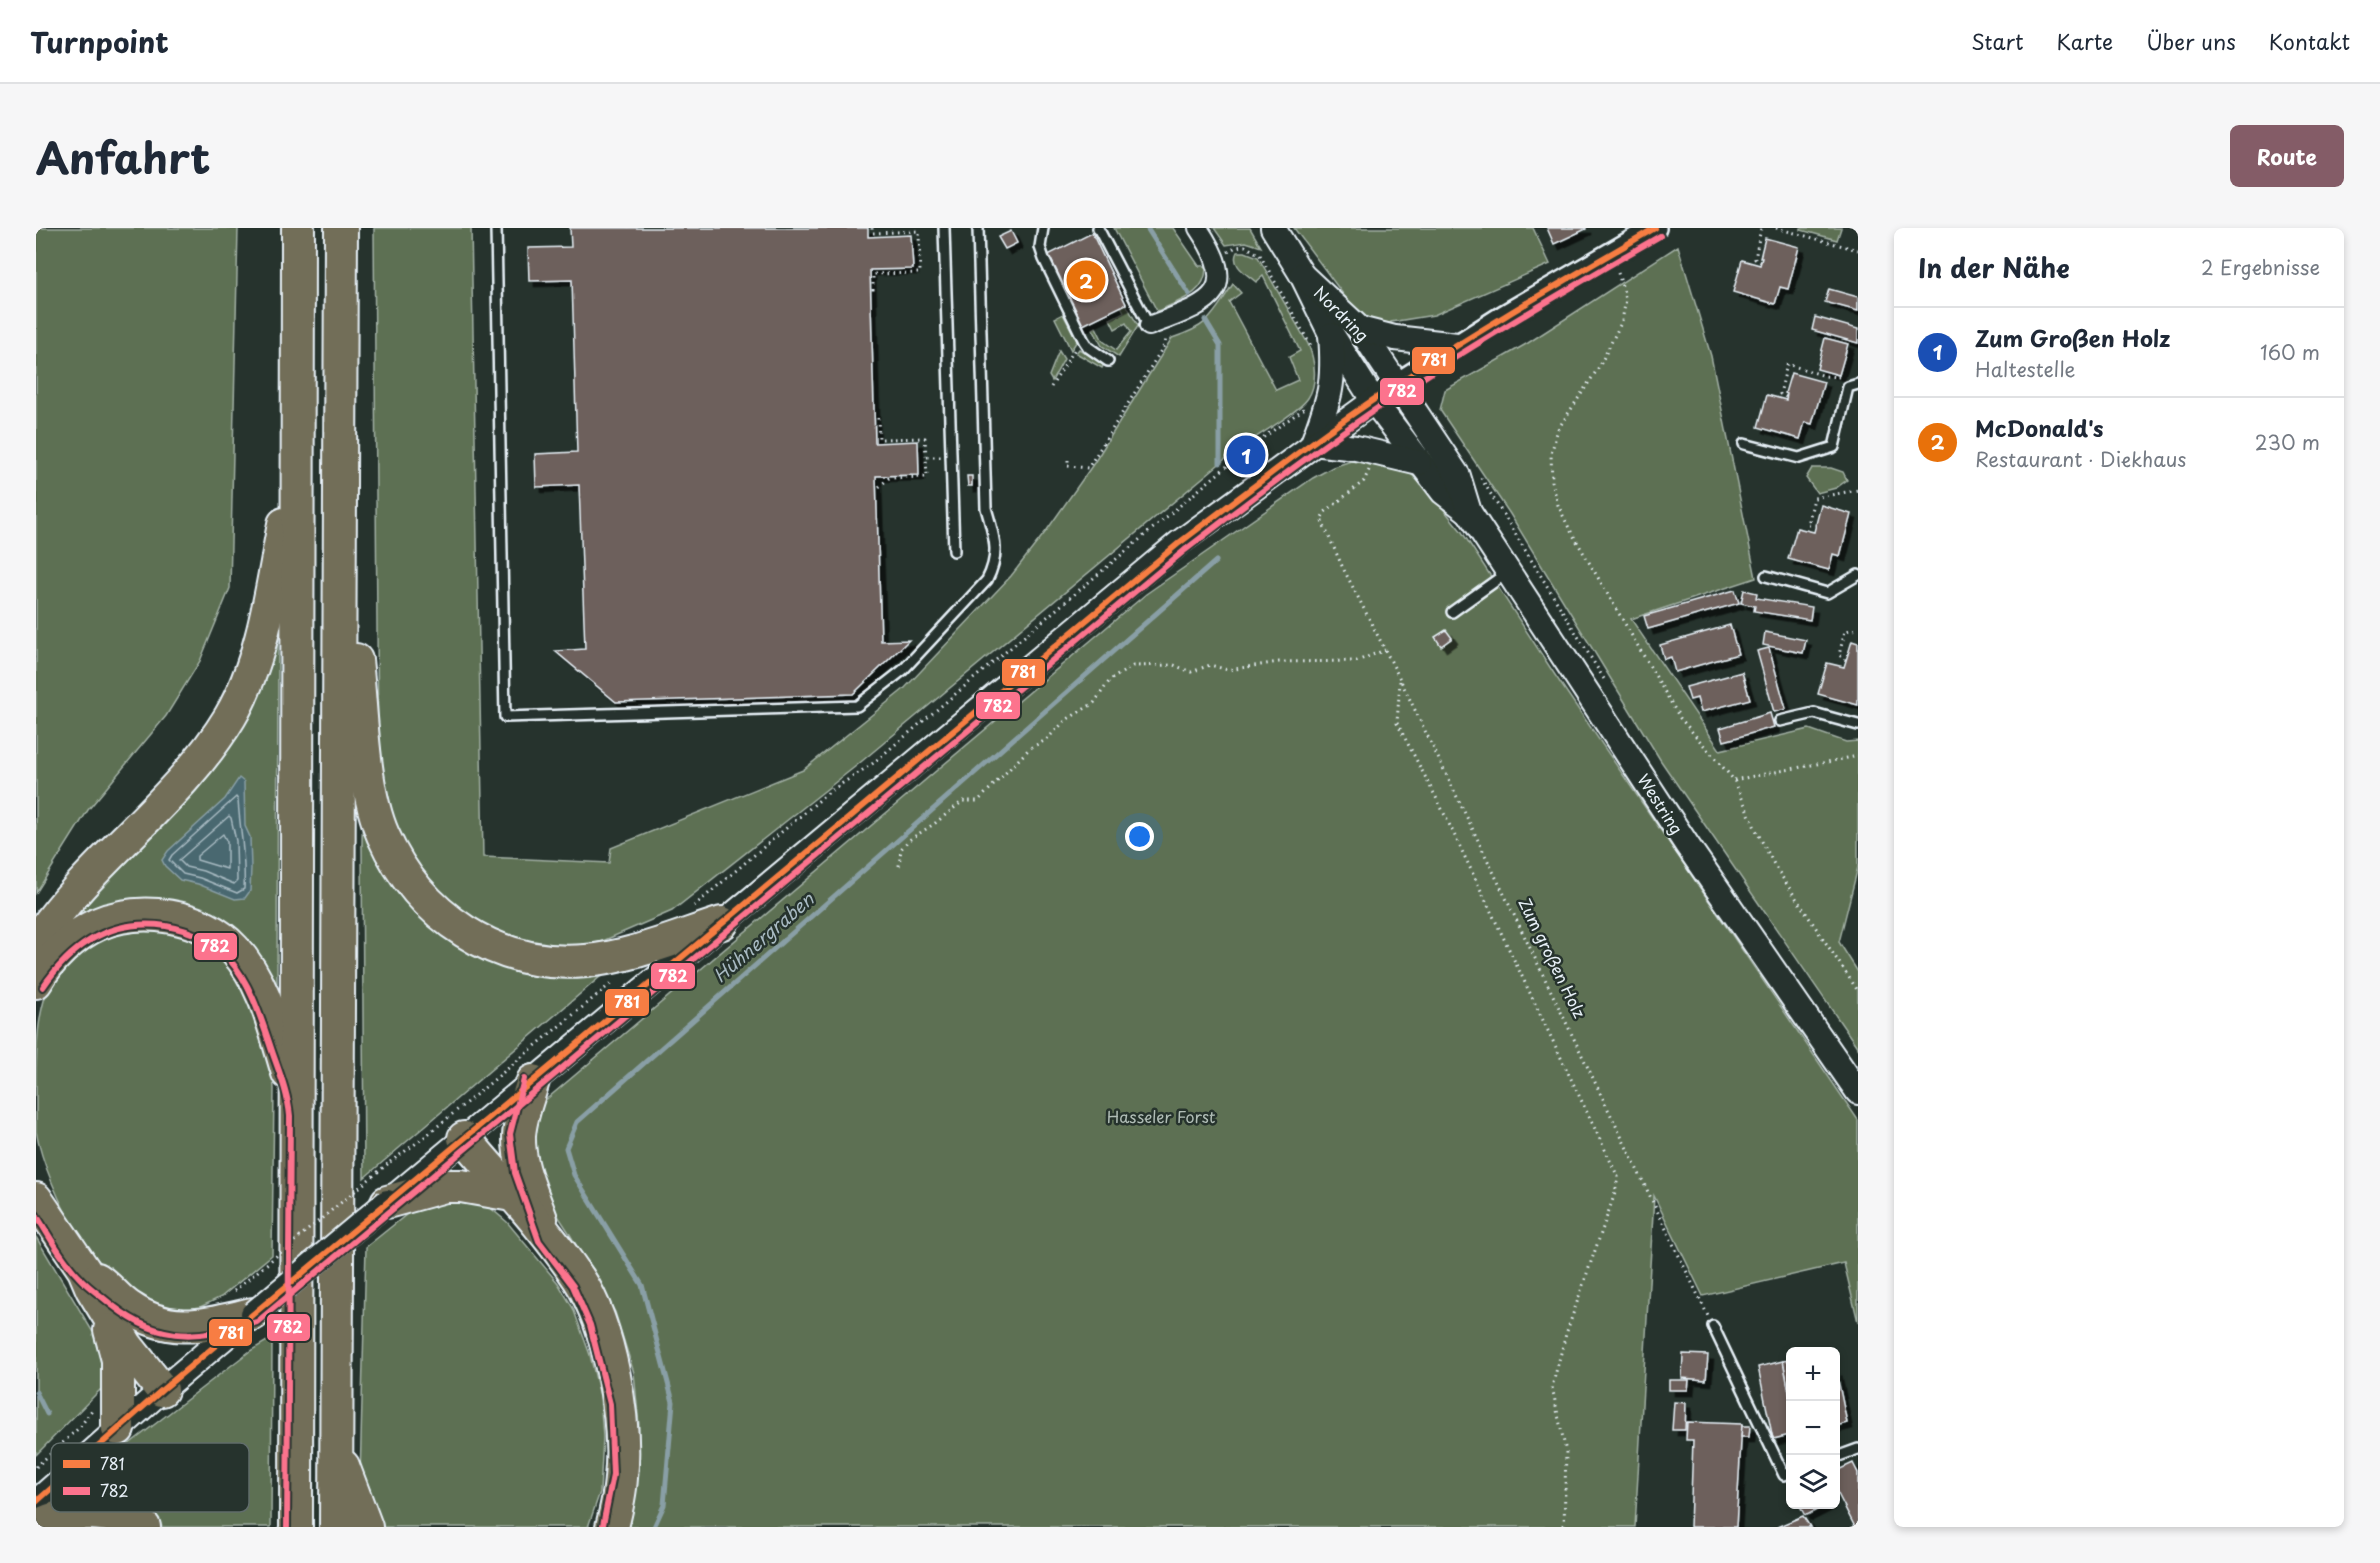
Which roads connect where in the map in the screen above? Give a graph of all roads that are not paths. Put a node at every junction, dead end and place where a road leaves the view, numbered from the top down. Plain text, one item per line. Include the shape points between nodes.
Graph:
1 (298, 228) edge
2 (341, 228) edge
3 (496, 228) edge
4 (944, 228) edge
5 (978, 228) edge
6 (1043, 228) edge
7 (1098, 228) edge
8 (1198, 228) edge
9 (1273, 228) edge
10 (1655, 228) edge
11 (1630, 234) edge
12 (1302, 275) junction
13 (1157, 329) joint
14 (1360, 329) junction
15 (1322, 340) junction
16 (1457, 345) junction
17 (1108, 361) dead end
18 (1398, 384) junction
19 (1858, 384) edge
20 (1373, 400) junction
21 (299, 443) junction
22 (1313, 443) junction
23 (1744, 444) dead end
24 (1419, 463) junction
25 (340, 498) junction
26 (1469, 512) junction
27 (954, 551) dead end
28 (1508, 572) junction
29 (1858, 575) edge
30 (1766, 576) dead end
31 (1452, 612) dead end
32 (1780, 722) dead end
33 (1858, 726) edge
34 (722, 923) junction
35 (36, 942) edge
36 (36, 982) edge
37 (533, 1081) junction
38 (1858, 1092) edge
39 (297, 1102) junction
40 (464, 1138) junction
41 (512, 1195) junction
42 (36, 1199) edge
43 (387, 1202) junction
44 (547, 1237) junction
45 (84, 1270) junction
46 (244, 1302) junction
47 (102, 1306) junction
48 (1713, 1326) road end
49 (162, 1390) junction
50 (118, 1429) junction
51 (102, 1443) edge
52 (337, 1448) junction
53 (1858, 1449) edge
54 (1840, 1456) edge
55 (1786, 1475) edge
56 (51, 1489) edge
57 (36, 1502) edge
58 (611, 1519) edge
59 (36, 1526) edge
60 (144, 1527) edge
61 (296, 1527) edge
62 (336, 1527) edge
63 (366, 1527) edge

1 - 21 highway
2 - 25 highway
3 - 5 lane via 505,717 857,706 903,670 987,580 995,565 996,545 986,508
4 - 27 lane
6 - 17 lane via 1040,247 1044,259 1084,341
7 - 13 lane
8 - 13 street via 1217,259 1217,287 1195,308
9 - 12 main road, Nordring
10 - 11 street
11 - 16 street
12 - 14 main road, Nordring
12 - 15 main road, Nordring
14 - 16 main road via 1395,338
14 - 18 main road, Nordring
15 - 20 main road, Nordring
15 - 22 main road via 1333,380 1330,400
16 - 18 street
18 - 20 main road
18 - 26 main road, Westring via 1458,476
19 - 23 lane via 1848,387 1834,447 1799,458
20 - 22 main road
20 - 24 main road, Westring
21 - 35 highway via 267,616 254,662 230,715 199,761 88,876
21 - 39 highway
22 - 24 main road via 1356,448
22 - 34 main road via 1179,543
24 - 26 main road, Westring via 1443,492
25 - 34 highway via 373,801 383,834 401,867 430,905 454,925 500,949 539,960 565,962 618,956
25 - 52 highway
26 - 28 main road, Westring
28 - 31 lane
28 - 38 main road, Westring via 1687,845
29 - 30 lane via 1827,593
32 - 33 lane via 1814,713
34 - 37 main road
36 - 39 highway via 46,965 97,924 146,915 175,917 205,928 233,948 251,971 268,1010
37 - 40 main road
37 - 44 highway via 519,1135 520,1151
39 - 61 highway
40 - 41 highway
40 - 43 main road
41 - 43 highway via 445,1186
41 - 44 highway
42 - 45 highway
43 - 46 main road, bridge
44 - 58 highway via 581,1281 609,1357 619,1403 622,1444 622,1476
45 - 46 highway via 129,1308 163,1324 195,1326
45 - 47 highway
46 - 49 main road
47 - 49 highway
47 - 50 highway via 118,1360
48 - 55 lane
49 - 50 main road
50 - 51 main road
52 - 62 highway
52 - 63 highway
53 - 54 lane
56 - 57 main road
59 - 60 highway via 58,1516 89,1513 121,1518

